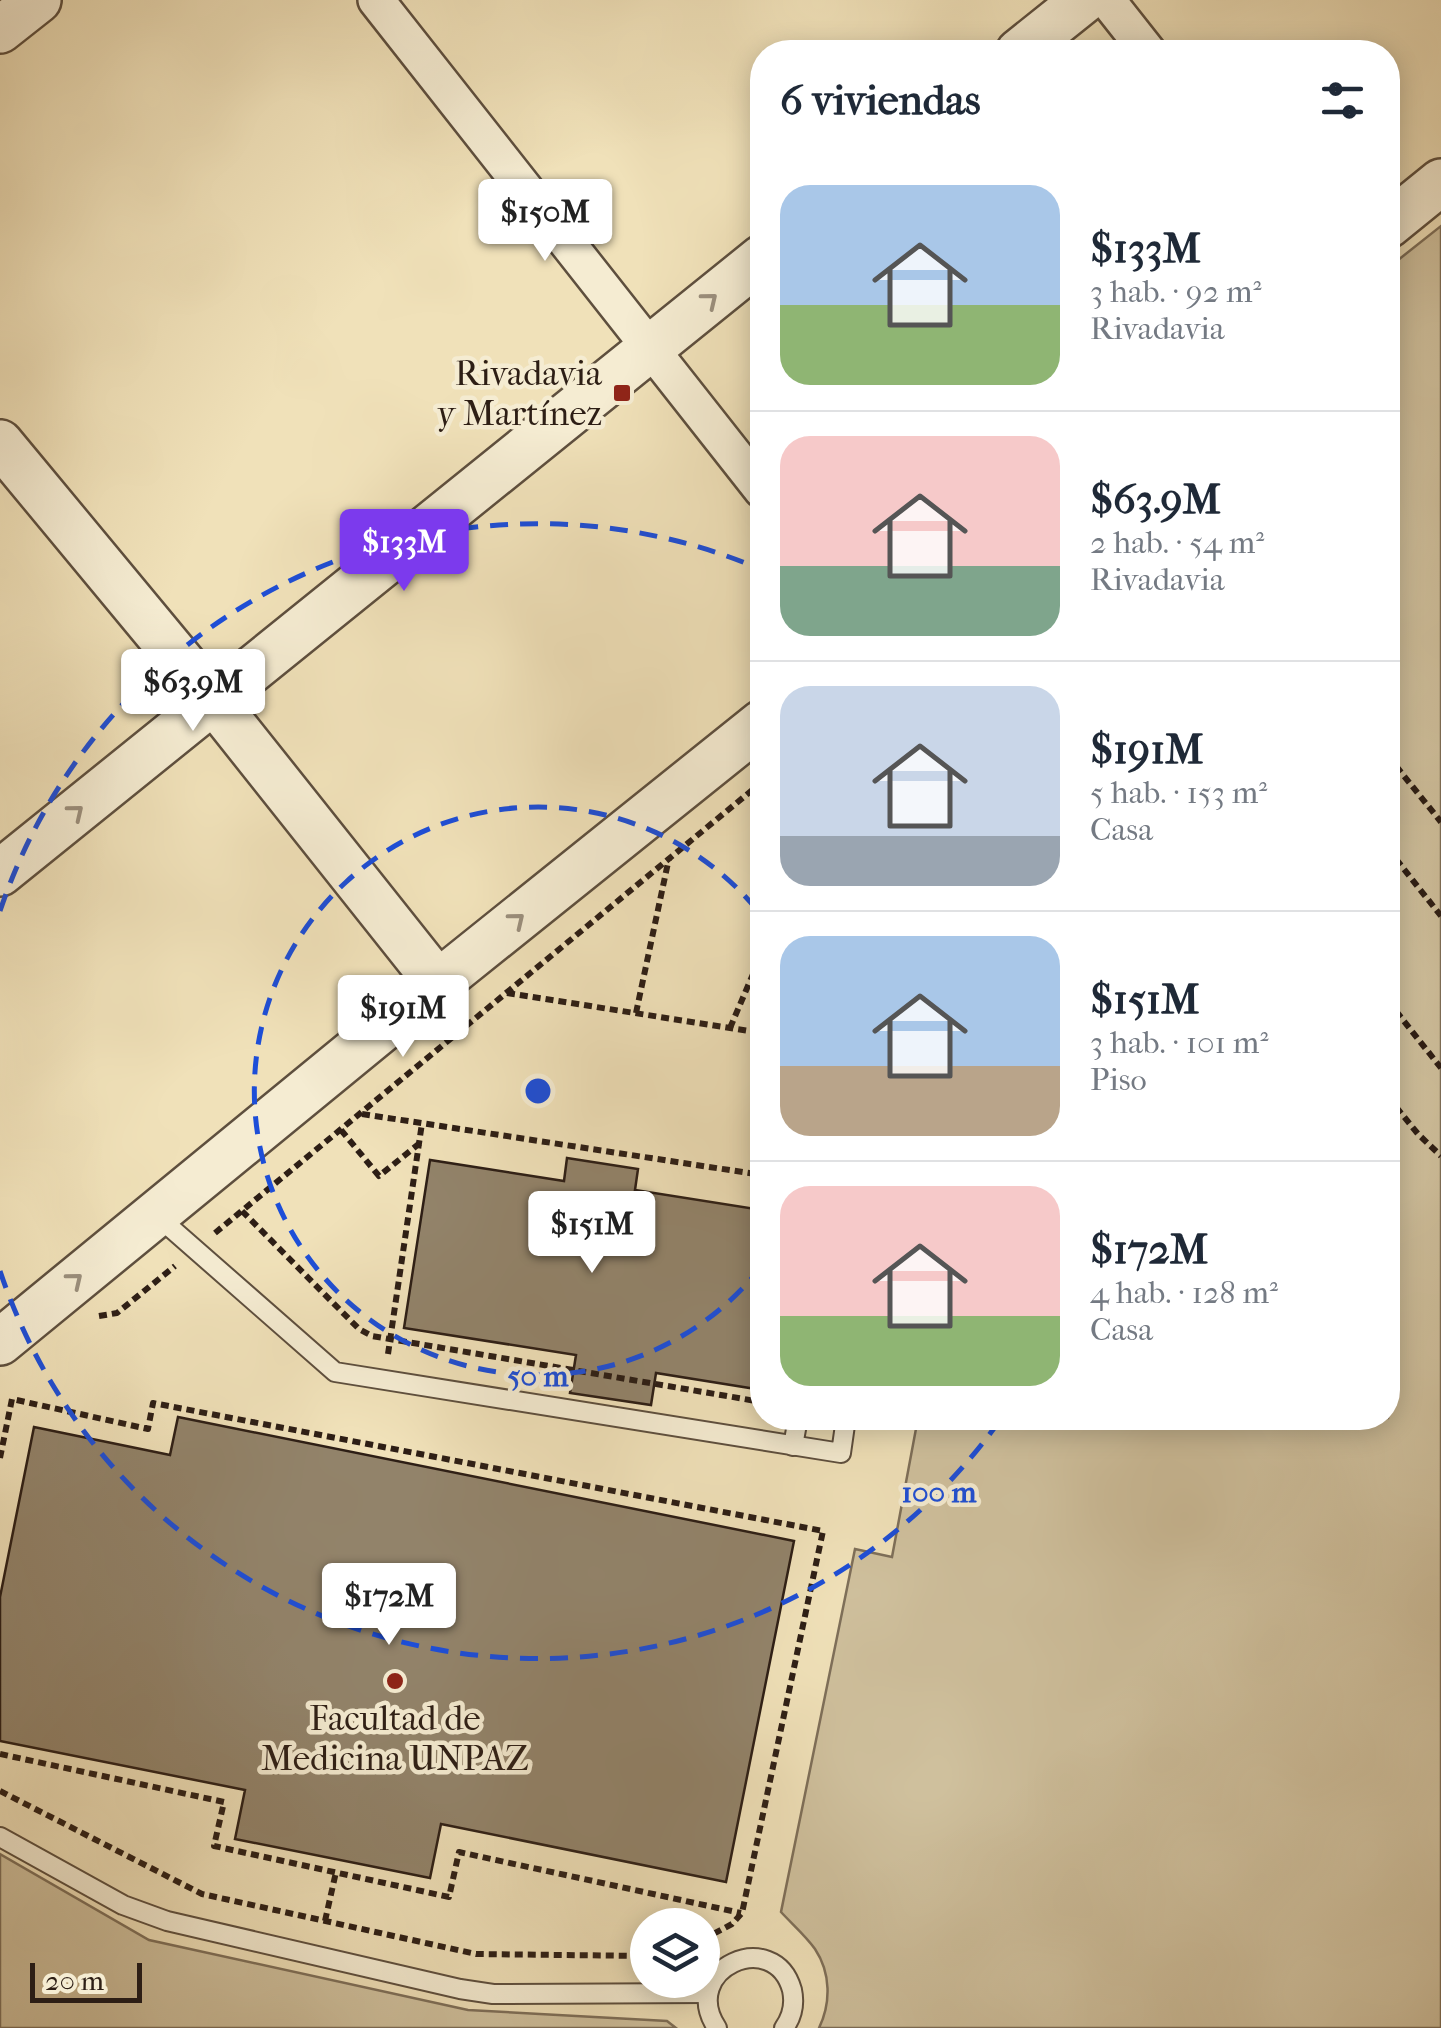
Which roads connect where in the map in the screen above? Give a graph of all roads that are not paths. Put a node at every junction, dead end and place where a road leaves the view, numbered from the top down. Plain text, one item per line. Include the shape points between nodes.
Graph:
1 (38, 0) edge
2 (376, 0) edge
3 (1084, 0) edge
4 (1108, 0) edge
5 (0, 30) edge
6 (1034, 40) edge
7 (1139, 40) edge
8 (1441, 182) edge
9 (1400, 215) edge
10 (750, 268) edge
11 (652, 346) junction
12 (0, 443) edge
13 (750, 474) edge
14 (213, 700) junction
15 (750, 733) edge
16 (0, 873) edge
17 (438, 983) junction
18 (156, 1214) junction
19 (0, 1342) edge
20 (796, 1430) edge
21 (844, 1430) edge
22 (793, 1446) junction
23 (0, 1837) edge
24 (720, 1972) edge
25 (630, 1993) edge
26 (708, 1998) edge
27 (717, 2028) edge
28 (784, 2028) edge

1 - 5 street
2 - 11 street
3 - 6 street
4 - 7 street
8 - 9 street
11 -> 10 street
11 - 13 street
11 - 14 street
12 - 14 street
16 -> 14 street
14 - 17 street
17 -> 15 street
17 - 18 street
19 -> 18 street
18 - 22 lane via 336,1372
20 - 22 lane
21 - 22 lane via 840,1453
23 - 25 lane via 167,1922 493,1994
24 - 28 lane via 751,1958 779,1969 793,1995
26 - 27 lane

